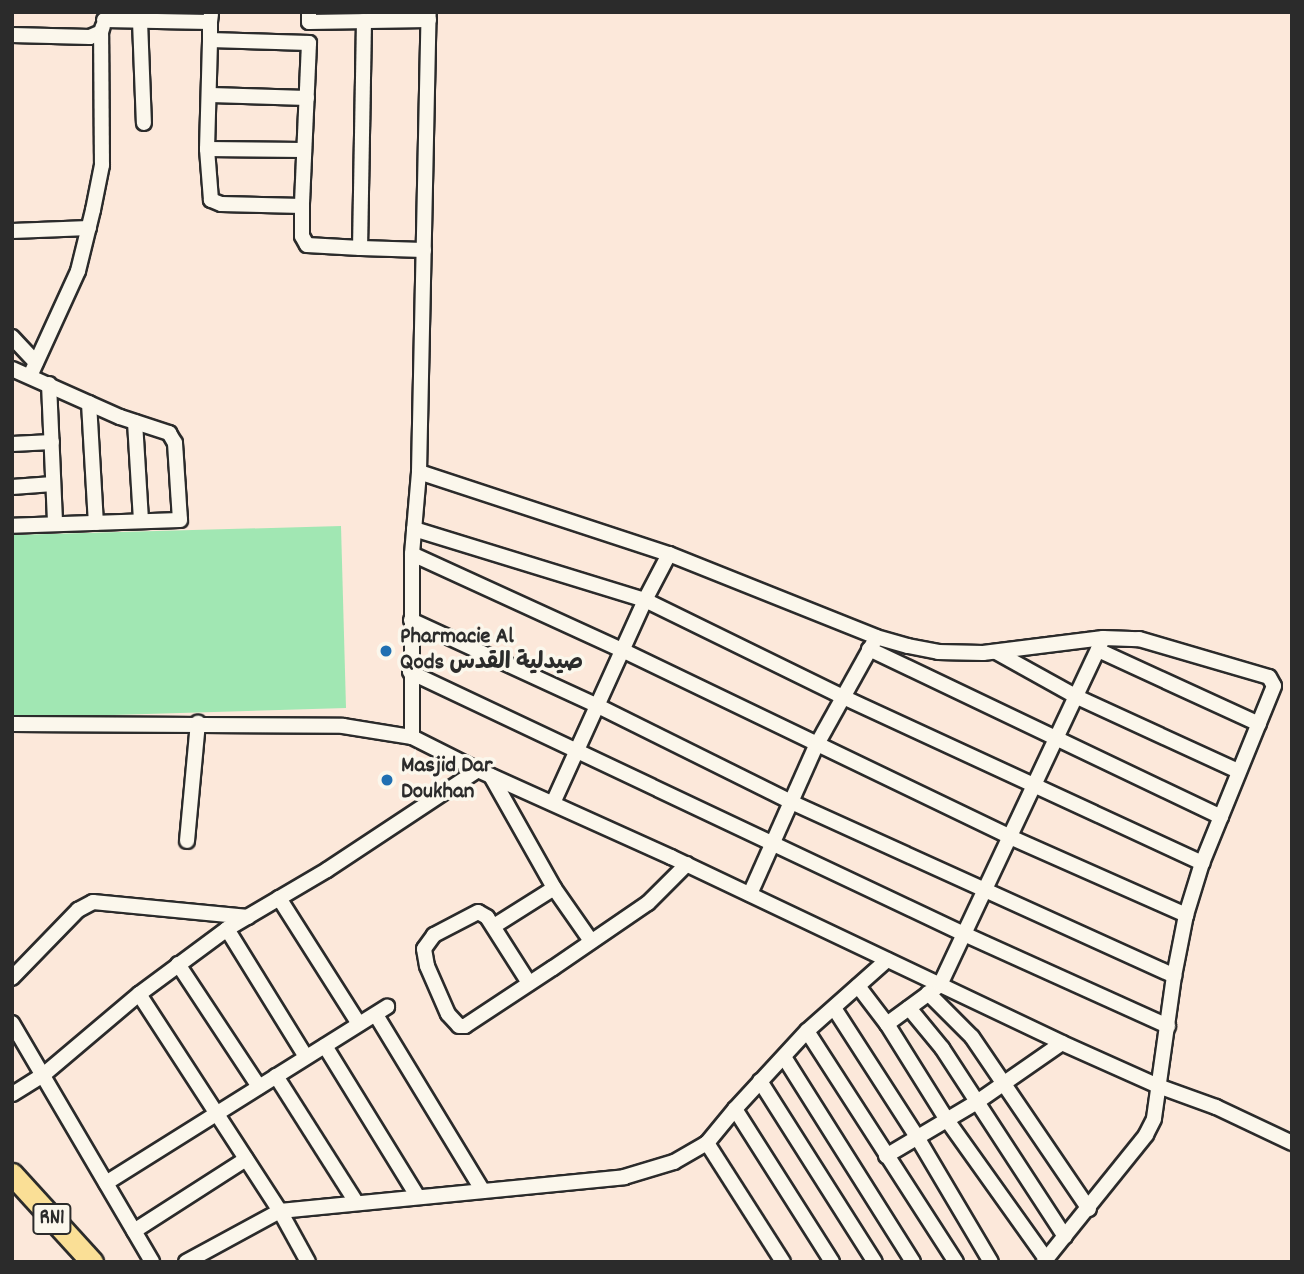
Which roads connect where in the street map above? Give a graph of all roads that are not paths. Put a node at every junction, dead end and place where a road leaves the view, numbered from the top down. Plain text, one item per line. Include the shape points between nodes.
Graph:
1 (429, 16) edge
2 (211, 17) edge
3 (309, 17) edge
4 (141, 21) junction
5 (364, 21) junction
6 (103, 22) edge
7 (12, 36) edge
8 (210, 40) junction
9 (309, 43) junction
10 (211, 95) junction
11 (307, 98) junction
12 (144, 123) dead end
13 (207, 149) junction
14 (303, 150) junction
15 (302, 206) junction
16 (89, 228) junction
17 (12, 231) edge
18 (360, 248) junction
19 (424, 250) junction
20 (12, 337) edge
21 (12, 369) edge
22 (33, 370) junction
23 (49, 384) junction
24 (89, 403) junction
25 (135, 422) junction
26 (52, 442) junction
27 (12, 444) edge
28 (419, 472) junction
29 (53, 484) junction
30 (12, 487) edge
31 (141, 521) junction
32 (96, 523) junction
33 (55, 524) junction
34 (12, 526) edge
35 (414, 529) junction
36 (412, 554) junction
37 (669, 554) junction
38 (645, 600) junction
39 (411, 621) junction
40 (872, 643) junction
41 (1100, 644) junction
42 (622, 650) junction
43 (996, 652) junction
44 (410, 672) junction
45 (843, 697) junction
46 (1077, 697) junction
47 (596, 705) junction
48 (198, 723) junction
49 (12, 724) edge
50 (1259, 724) junction
51 (412, 737) junction
52 (1057, 741) junction
53 (816, 746) junction
54 (577, 749) junction
55 (1238, 772) junction
56 (485, 773) junction
57 (1034, 784) junction
58 (791, 802) junction
59 (553, 803) junction
60 (1221, 817) junction
61 (1010, 837) junction
62 (187, 841) dead end
63 (772, 845) junction
64 (1202, 863) junction
65 (688, 864) junction
66 (554, 888) junction
67 (985, 891) junction
68 (750, 894) junction
69 (279, 898) junction
70 (1186, 915) junction
71 (248, 917) junction
72 (494, 926) junction
73 (227, 929) junction
74 (964, 934) junction
75 (591, 941) junction
76 (887, 960) junction
77 (178, 964) junction
78 (1174, 976) junction
79 (12, 978) edge
80 (529, 984) junction
81 (858, 986) junction
82 (934, 989) junction
83 (139, 994) junction
84 (834, 1008) junction
85 (909, 1008) junction
86 (12, 1023) edge
87 (359, 1024) junction
88 (887, 1024) junction
89 (1168, 1026) junction
90 (807, 1031) junction
91 (1062, 1043) junction
92 (325, 1046) junction
93 (306, 1057) junction
94 (784, 1057) junction
95 (43, 1075) junction
96 (276, 1076) junction
97 (760, 1081) junction
98 (1004, 1085) junction
99 (1158, 1086) junction
100 (259, 1087) junction
101 (12, 1094) edge
102 (977, 1102) junction
103 (735, 1108) junction
104 (217, 1114) junction
105 (947, 1120) junction
106 (918, 1137) junction
107 (707, 1143) junction
108 (1292, 1143) edge
109 (886, 1156) junction
110 (246, 1159) junction
111 (12, 1174) edge
112 (106, 1183) junction
113 (483, 1191) junction
114 (418, 1196) junction
115 (356, 1202) junction
116 (1089, 1209) junction
117 (281, 1211) junction
118 (134, 1231) junction
119 (1065, 1237) junction
120 (303, 1260) edge
121 (1045, 1260) edge
122 (92, 1262) edge
123 (152, 1262) edge
124 (186, 1262) edge
125 (783, 1262) edge
126 (832, 1262) edge
127 (875, 1262) edge
128 (913, 1262) edge
129 (956, 1262) edge
130 (991, 1262) edge

1 - 5 street
1 - 19 street
2 - 4 street
2 - 8 street
3 - 5 street
3 - 9 street
4 - 6 street
4 - 12 street
5 - 18 street
6 - 7 street via 90,37
6 - 16 street via 102,165
8 - 9 street
8 - 10 street
9 - 11 street
10 - 11 street
10 - 13 street
11 - 14 street
13 - 14 street
13 - 15 street via 209,193 214,202
14 - 15 street
15 - 18 street via 302,236 307,245
16 - 17 street
16 - 22 street via 78,271
18 - 19 street
19 - 28 street
20 - 22 street
21 - 22 street
22 - 23 street
23 - 24 street
23 - 26 street
24 - 25 street
24 - 32 street
25 - 31 street
25 - 31 street via 166,431 175,443 180,520
26 - 27 street
26 - 29 street
28 - 35 street
28 - 37 street
29 - 30 street
29 - 33 street
31 - 32 street
32 - 33 street
33 - 34 street
35 - 36 street
35 - 38 street
36 - 39 street
36 - 42 street
37 - 38 street
37 - 40 street
38 - 42 street
38 - 45 street
39 - 44 street
39 - 47 street
40 - 43 street via 938,652
40 - 45 street
40 - 52 street
41 - 43 street
41 - 46 street
41 - 50 street
41 - 50 street via 1139,639 1269,677 1274,686
42 - 47 street
42 - 53 street
43 - 46 street
44 - 51 street
44 - 54 street
45 - 53 street
45 - 57 street
46 - 52 street
46 - 55 street
47 - 54 street
47 - 58 street
48 - 49 street
48 - 51 street via 343,726
48 - 62 street
50 - 55 street
51 - 56 street
52 - 57 street
52 - 60 street
53 - 58 street
53 - 61 street
54 - 59 street
54 - 63 street
55 - 60 street
56 - 59 street
56 - 66 street
56 - 69 street
57 - 61 street
57 - 64 street
58 - 63 street
58 - 67 street
59 - 65 street
60 - 64 street
61 - 67 street
61 - 70 street
63 - 68 street
63 - 74 street
64 - 70 street
65 - 68 street
65 - 75 street via 660,894
66 - 72 street
66 - 75 street
67 - 74 street
67 - 78 street
68 - 76 street
69 - 71 street
69 - 87 street
70 - 78 street
71 - 73 street
71 - 79 street via 93,902 78,910
72 - 80 street
72 - 80 street via 483,913 472,912 427,942 427,966 448,1014 465,1026
73 - 77 street
73 - 93 street
74 - 82 street
74 - 89 street
75 - 80 street
76 - 81 street
76 - 82 street
77 - 83 street
77 - 100 street
78 - 89 street
81 - 84 street
81 - 88 street
82 - 85 street
82 - 91 street
82 - 98 street
83 - 95 street
83 - 104 street
84 - 90 street
84 - 106 street
85 - 88 street
85 - 102 street
86 - 95 street
87 - 92 street
87 - 113 street via 382,1011
88 - 105 street
89 - 99 street
90 - 94 street
90 - 109 street
91 - 98 street
91 - 99 street
92 - 93 street
92 - 114 street
93 - 96 street
94 - 97 street
94 - 128 street
95 - 101 street
95 - 112 street
96 - 100 street
96 - 115 street
97 - 103 street
97 - 127 street
98 - 102 street
98 - 116 street
99 - 108 street
99 - 116 street via 1154,1119 1146,1135
100 - 104 street
102 - 105 street
102 - 119 street
103 - 107 street
103 - 126 street
104 - 110 street
104 - 112 street
105 - 106 street
105 - 121 street
106 - 109 street
106 - 130 street
107 - 113 street via 663,1166 625,1177
107 - 125 street
109 - 129 street
110 - 117 street
110 - 118 street
111 - 122 main road, RN1
112 - 118 street
113 - 114 street
114 - 115 street
115 - 117 street
116 - 119 street
117 - 120 street
117 - 124 street
118 - 123 street
119 - 121 street

